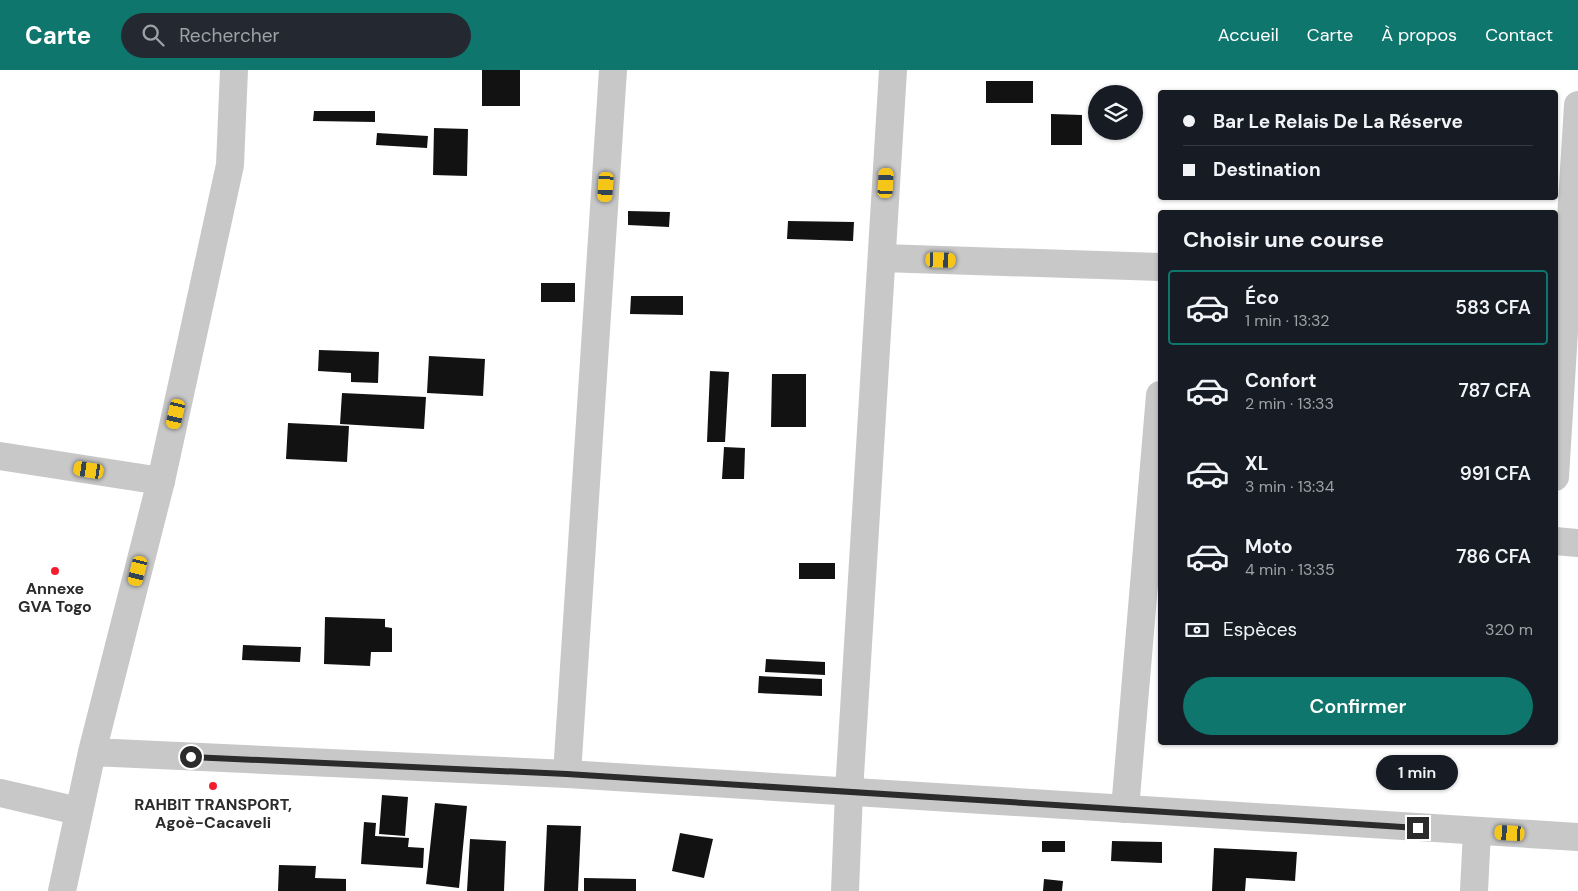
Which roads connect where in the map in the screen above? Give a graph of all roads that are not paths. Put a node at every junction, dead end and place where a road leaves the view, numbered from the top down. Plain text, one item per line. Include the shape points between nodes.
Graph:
1 (234, 70) edge
2 (613, 70) edge
3 (893, 70) edge
4 (1578, 104) edge
5 (882, 258) junction
6 (1158, 267) edge
7 (1561, 267) edge
8 (1558, 372) edge
9 (1158, 445) edge
10 (0, 456) edge
11 (160, 481) junction
12 (1155, 521) edge
13 (1558, 541) edge
14 (1578, 542) edge
15 (92, 752) junction
16 (567, 774) junction
17 (849, 792) junction
18 (0, 793) edge
19 (1125, 809) junction
20 (78, 811) junction
21 (1477, 831) junction
22 (1578, 837) edge
23 (62, 891) edge
24 (845, 891) edge
25 (1474, 891) edge

1 - 11 street via 230,165
2 - 16 street
3 - 5 street
4 - 7 street
5 - 6 street
5 - 17 street
7 - 8 street
9 - 12 street
10 - 11 street
11 - 15 street
12 - 19 street
13 - 14 street
15 - 16 street
15 - 20 street
16 - 17 street
17 - 19 street
17 - 24 street
18 - 20 street
19 - 21 street
20 - 23 street
21 - 22 street
21 - 25 street

